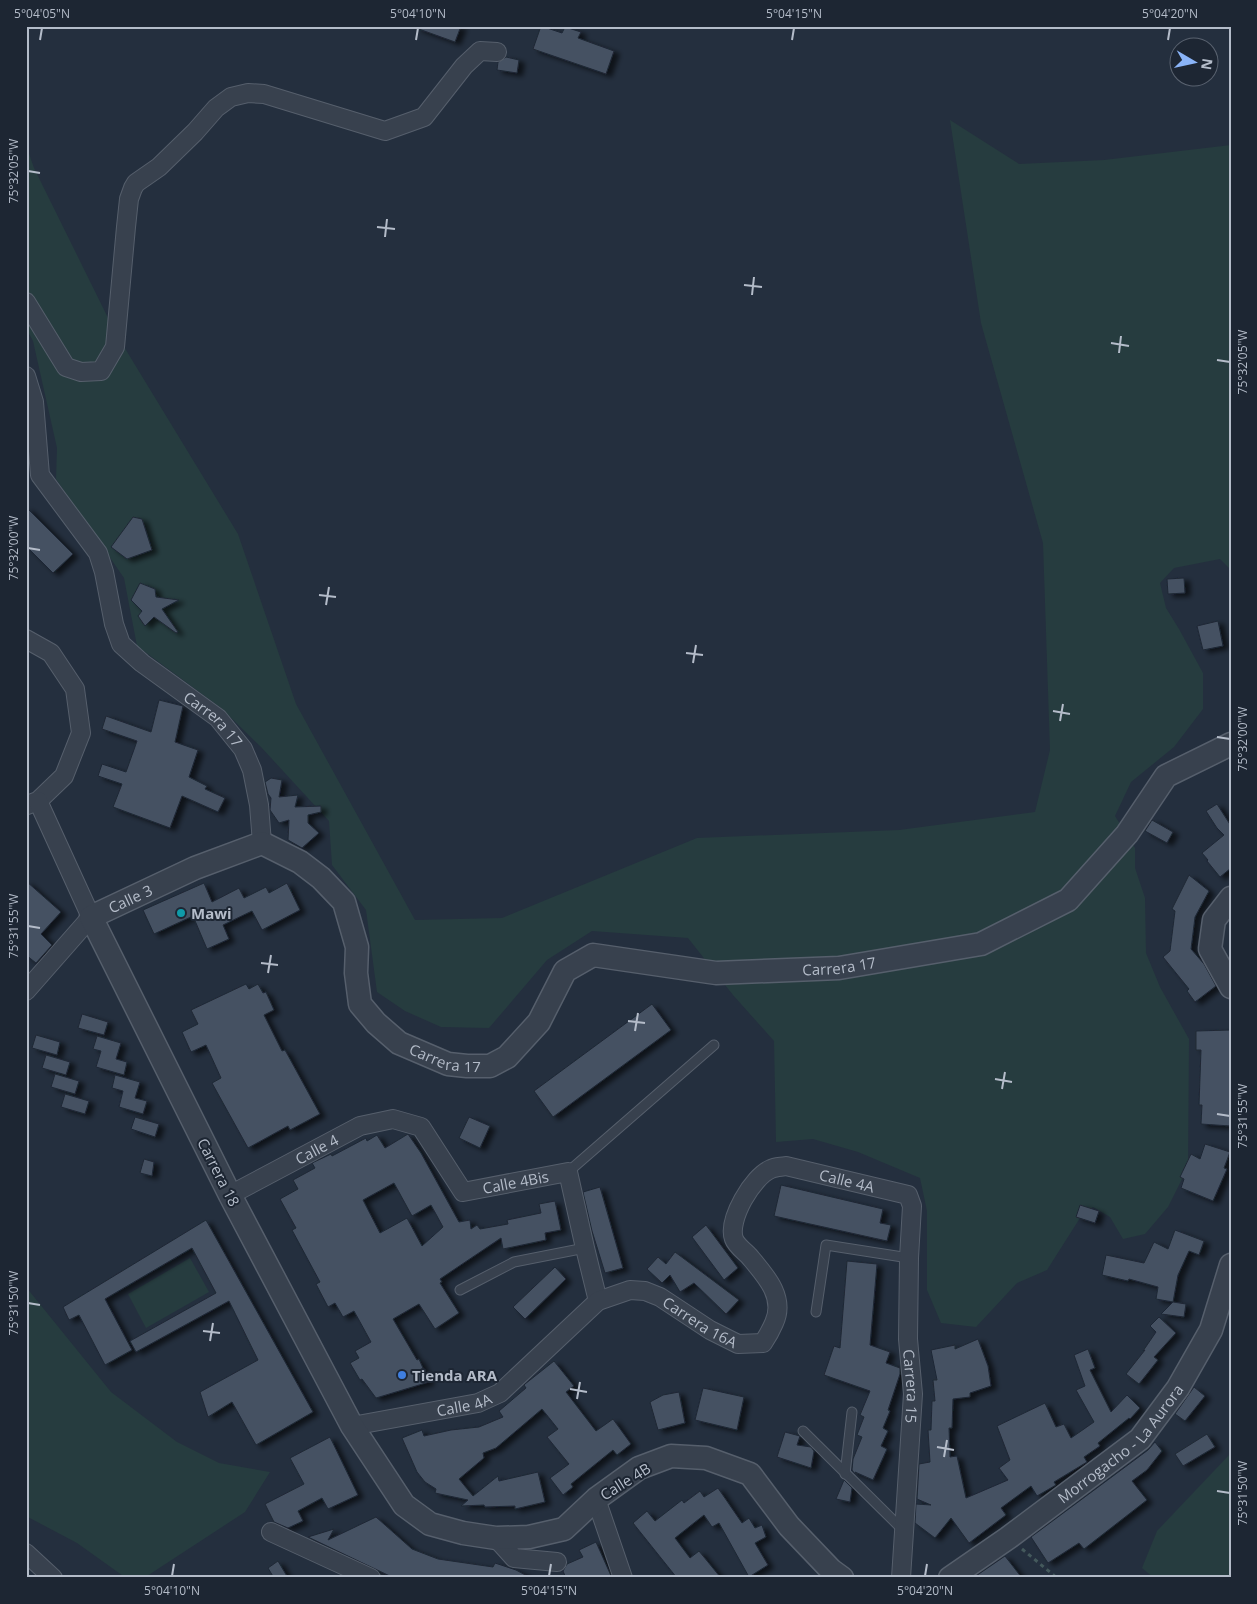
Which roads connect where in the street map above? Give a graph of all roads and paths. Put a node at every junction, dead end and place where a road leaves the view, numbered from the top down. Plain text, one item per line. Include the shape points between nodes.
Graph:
1 (497, 52) dead end
2 (26, 302) edge
3 (26, 376) edge
4 (33, 474) edge
5 (26, 638) edge
6 (1231, 744) edge
7 (32, 803) edge
8 (262, 843) junction
9 (1231, 898) edge
10 (91, 918) junction
11 (1231, 987) edge
12 (26, 992) edge
13 (714, 1045) dead end
14 (407, 1123) joint
15 (786, 1166) joint
16 (568, 1172) junction
17 (230, 1195) junction
18 (908, 1195) joint
19 (585, 1248) junction
20 (909, 1258) junction
21 (1231, 1265) edge
22 (460, 1290) dead end
23 (598, 1301) junction
24 (816, 1312) dead end
25 (852, 1412) dead end
26 (352, 1426) junction
27 (803, 1431) dead end
28 (845, 1474) junction
29 (596, 1499) junction
30 (430, 1524) joint
31 (904, 1531) junction
32 (271, 1532) dead end
33 (496, 1538) junction
34 (1008, 1538) junction
35 (26, 1553) edge
36 (557, 1562) dead end
37 (834, 1575) edge
38 (53, 1578) edge
39 (371, 1578) edge
40 (623, 1578) edge
41 (901, 1578) edge
42 (950, 1578) edge
43 (1057, 1578) edge

1 - 2 street via 480,51 424,117 385,131 264,94 248,93 231,98 216,108 159,167 133,188 129,199 115,348 102,371 81,372 66,367
3 - 4 street, Carrera 17 via 34,402
4 - 8 street, Carrera 17 via 98,553 121,644 218,718 243,749 252,770
5 - 7 street, Carrera 18 via 51,653 75,689 81,733 64,776
6 - 8 street, Carrera 17 via 1166,776 1127,834 1068,900 981,944 839,968 716,973 593,955 565,971 539,1022 507,1057 490,1066 448,1064 399,1043 376,1023 360,1004 357,946 344,902 300,862
7 - 10 street, Carrera 18
8 - 10 street, Calle 3 via 195,868
9 - 11 street via 1214,920 1210,949
10 - 12 street, Calle 3
10 - 17 street, Carrera 18
13 - 16 lane
14 - 16 street, Calle 4Bis via 421,1127 463,1192
14 - 17 street, Calle 4 via 393,1120 360,1126
15 - 18 street, Calle 4A
15 - 23 street, Carrera 16A via 770,1169 755,1181 736,1213 732,1227 734,1240 771,1284 777,1298 775,1323 763,1343 738,1344 645,1291 630,1290
16 - 19 street
17 - 26 street, Carrera 18
18 - 20 street, Carrera 15 via 912,1206
19 - 22 lane via 514,1262
19 - 23 street
20 - 24 lane via 826,1245
20 - 31 street, Carrera 15 via 908,1339 913,1394
21 - 34 street, Morrogacho - La Aurora via 1211,1330 1178,1388 1140,1439
23 - 26 street, Calle 4A via 500,1393 478,1403
25 - 28 lane
26 - 30 street, Carrera 18 via 404,1505
27 - 28 lane
28 - 31 lane
29 - 33 street, Calle 4B via 564,1528 529,1537
29 - 37 street, Calle 4B via 639,1468 671,1456 706,1458 750,1474 789,1526
29 - 40 street
30 - 33 street, Calle 4B
31 - 41 street, Carrera 15
32 - 39 street
33 - 36 street via 514,1558
34 - 42 street, Morrogacho - La Aurora
34 - 43 path
35 - 38 street

